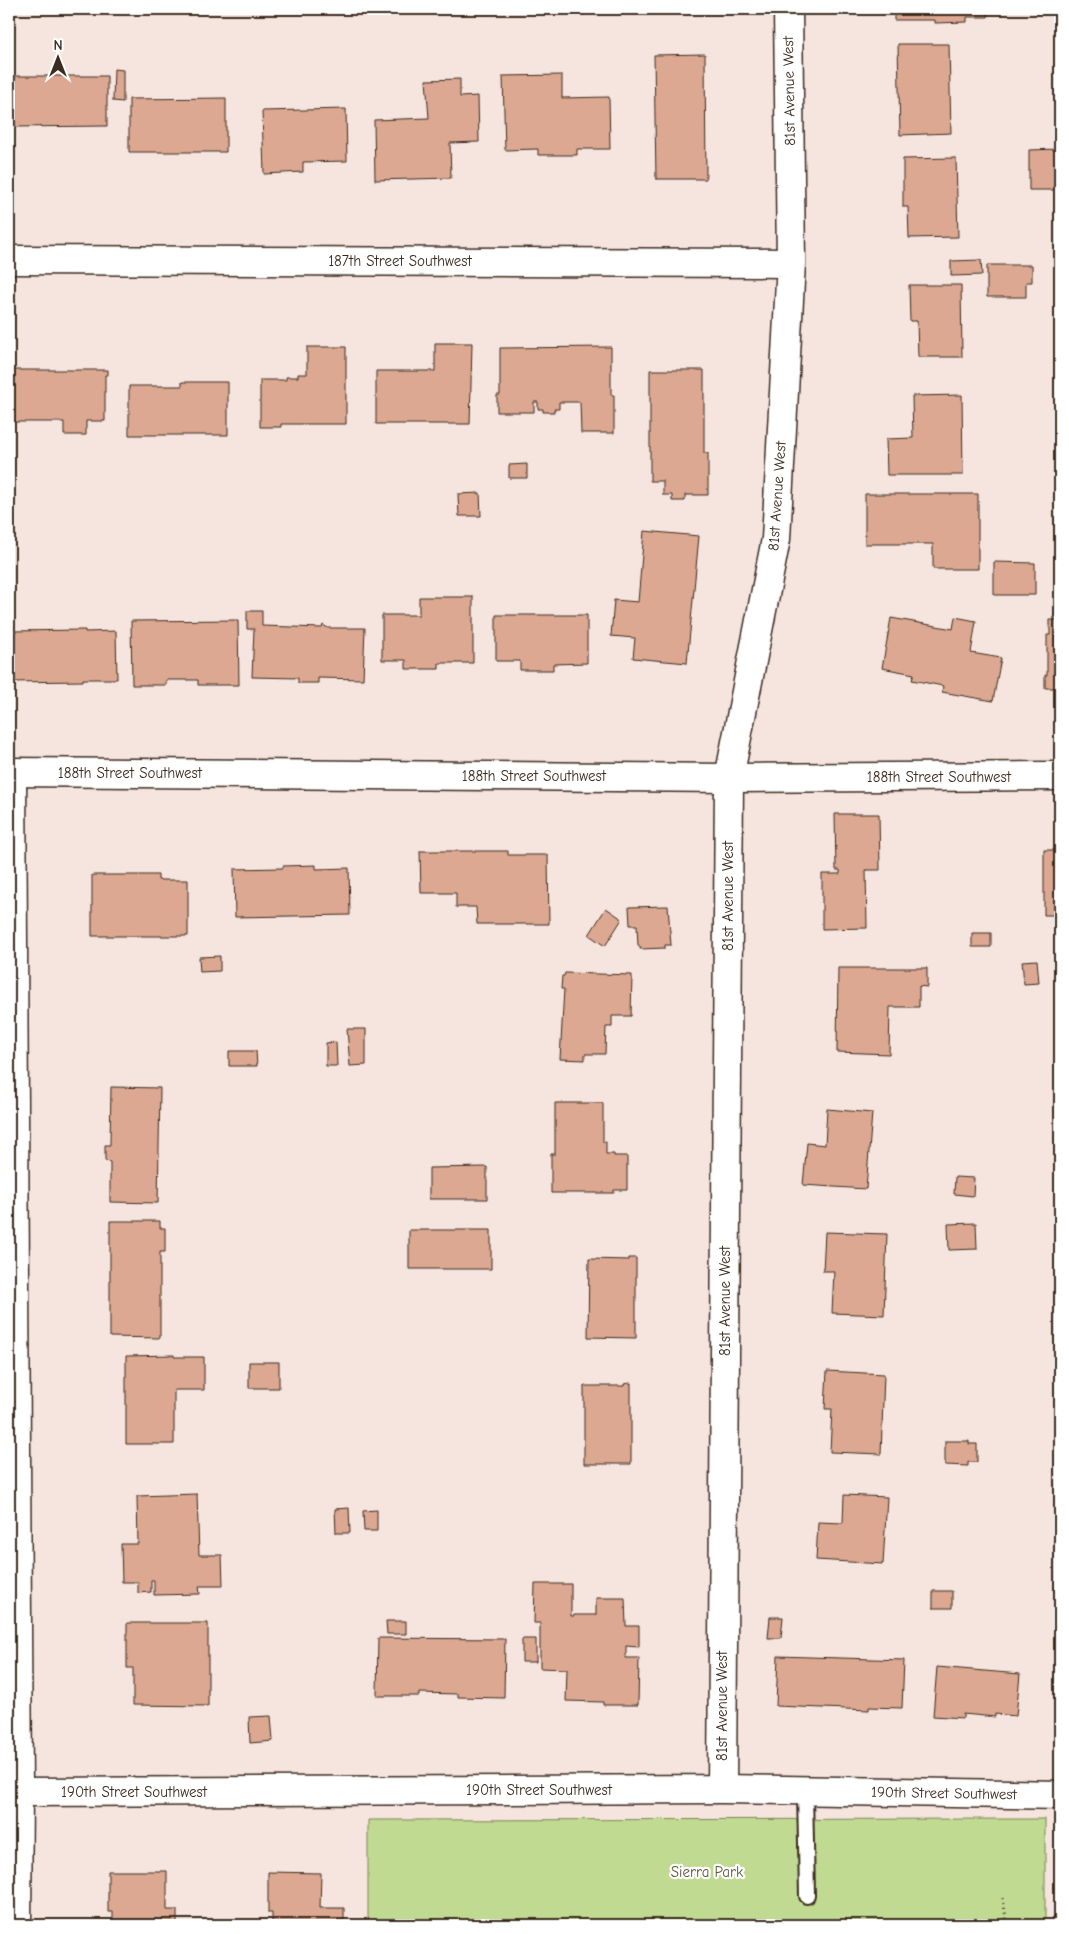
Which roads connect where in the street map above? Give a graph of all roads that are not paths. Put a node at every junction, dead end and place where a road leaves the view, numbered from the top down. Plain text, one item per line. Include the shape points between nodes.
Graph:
1 (788, 9) edge
2 (9, 260) edge
3 (791, 263) junction
4 (11, 772) edge
5 (1060, 776) edge
6 (729, 778) junction
7 (722, 1789) junction
8 (805, 1791) junction
9 (18, 1792) junction
10 (1060, 1795) edge
11 (807, 1896) dead end
12 (16, 1925) edge

1 - 3 street, 81st Avenue West
2 - 3 street, 187th Street Southwest
3 - 6 street, 81st Avenue West via 776,539
4 - 6 street, 188th Street Southwest
4 - 9 street
5 - 6 street, 188th Street Southwest
6 - 7 street, 81st Avenue West
7 - 8 street, 190th Street Southwest
7 - 9 street, 190th Street Southwest
8 - 10 street, 190th Street Southwest
8 - 11 lane
9 - 12 street

